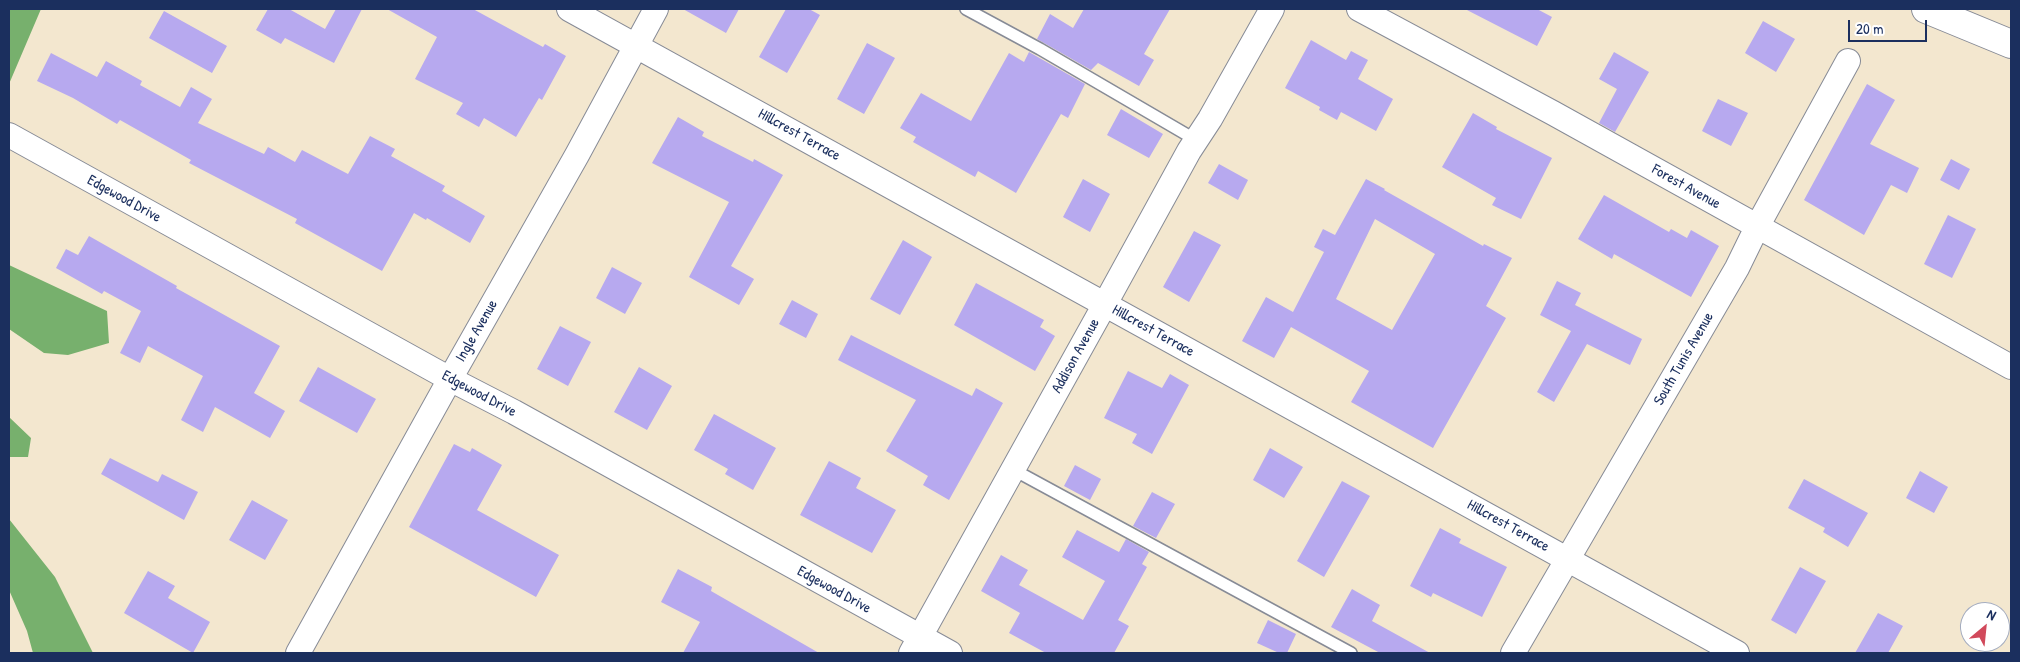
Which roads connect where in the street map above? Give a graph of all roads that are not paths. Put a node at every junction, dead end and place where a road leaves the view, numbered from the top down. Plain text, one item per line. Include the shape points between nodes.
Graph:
1 (569, 9) edge
2 (656, 9) edge
3 (966, 9) edge
4 (1272, 9) edge
5 (1359, 9) edge
6 (1926, 9) edge
7 (2011, 44) edge
8 (636, 46) junction
9 (1848, 61) dead end
10 (9, 136) edge
11 (1196, 140) junction
12 (1757, 227) junction
13 (1105, 304) junction
14 (2011, 367) edge
15 (450, 379) junction
16 (1014, 470) junction
17 (1567, 559) junction
18 (915, 645) edge
19 (298, 653) edge
20 (950, 653) edge
21 (1351, 653) edge
22 (1513, 653) edge
23 (1737, 653) edge

1 - 8 street, Hillcrest Terrace
2 - 8 street, Ingle Avenue
3 - 11 lane
4 - 11 street, Addison Avenue
5 - 12 street, Forest Avenue
6 - 7 highway
8 - 13 street, Hillcrest Terrace
8 - 15 street, Ingle Avenue
9 - 12 street, South Tunis Avenue
10 - 15 street, Edgewood Drive
11 - 13 street, Addison Avenue
12 - 14 street, Forest Avenue
12 - 17 street, South Tunis Avenue via 1732,276
13 - 16 street, Addison Avenue
13 - 17 street, Hillcrest Terrace
15 - 18 street, Edgewood Drive via 514,412
15 - 19 street, Ingle Avenue
16 - 18 street, Addison Avenue
16 - 21 lane
17 - 22 street, South Tunis Avenue
17 - 23 street, Hillcrest Terrace
18 - 20 street, Edgewood Drive

